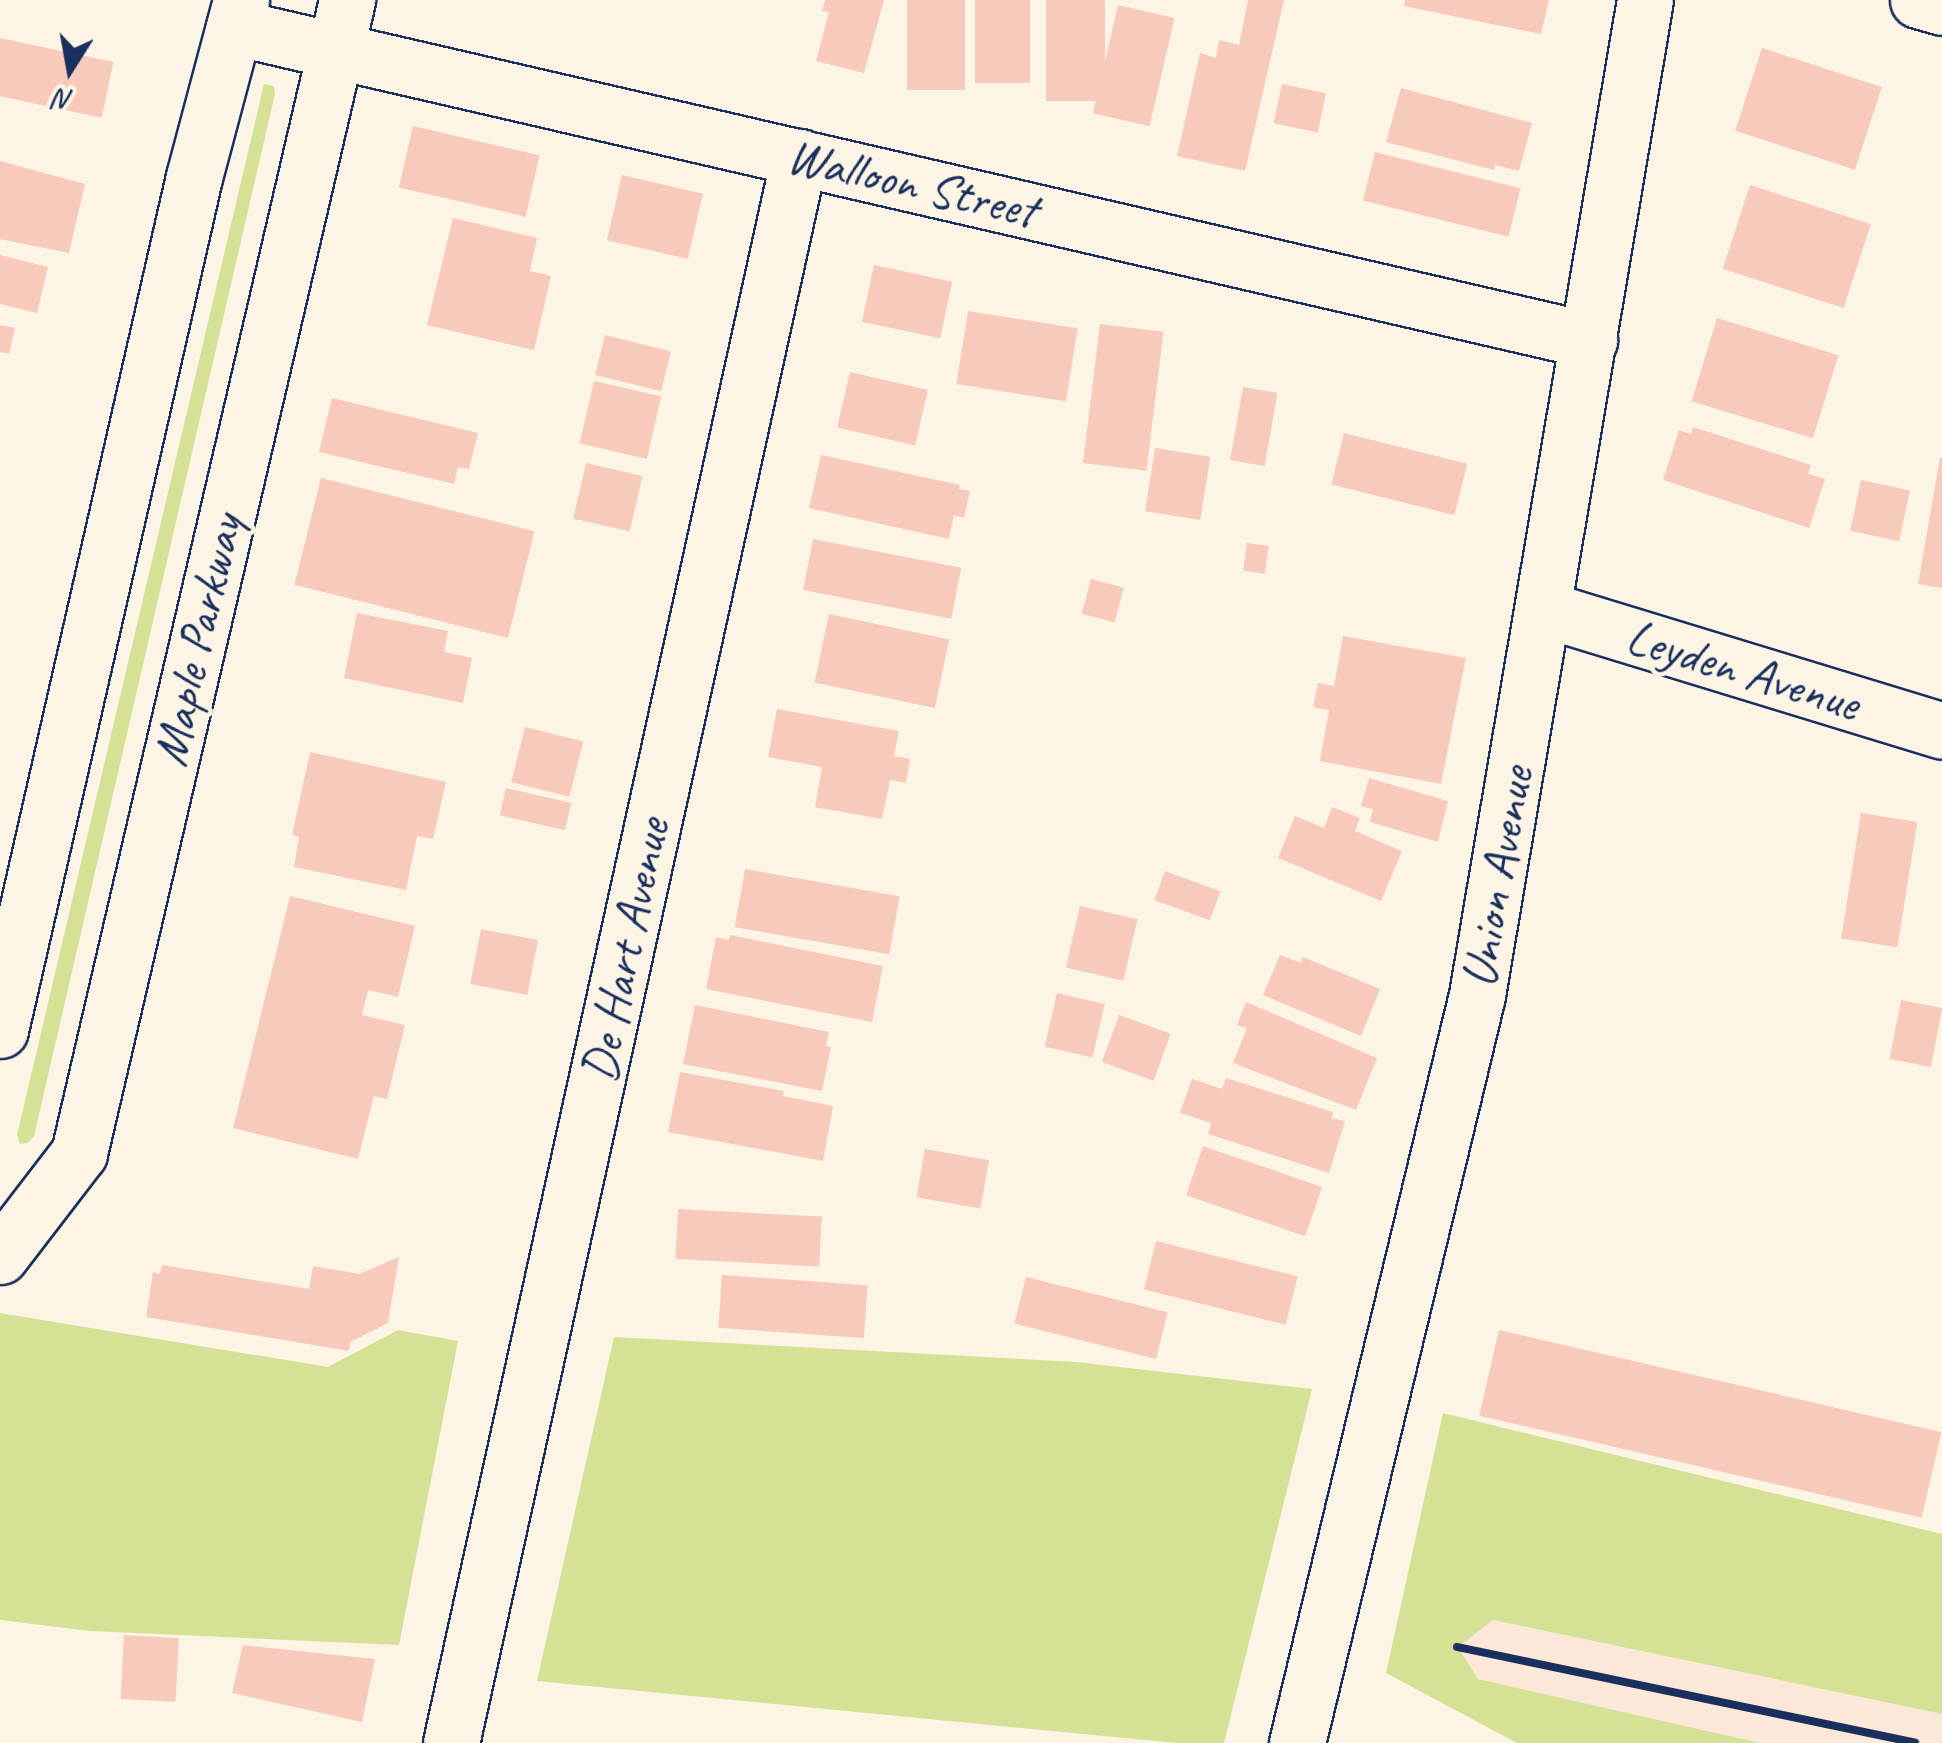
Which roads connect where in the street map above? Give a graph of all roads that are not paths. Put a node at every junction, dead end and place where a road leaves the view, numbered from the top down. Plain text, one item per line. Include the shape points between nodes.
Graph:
1 (1645, 0) edge
2 (1918, 0) edge
3 (1942, 7) edge
4 (237, 14) edge
5 (341, 25) edge
6 (799, 156) junction
7 (1589, 340) junction
8 (1544, 609) junction
9 (1942, 730) edge
10 (0, 1030) edge
11 (0, 1256) edge
12 (451, 1743) edge
13 (1296, 1743) edge

1 - 7 street, Union Avenue
2 - 3 street
4 - 5 street, Walloon Street
4 - 10 street
5 - 6 street, Walloon Street
5 - 11 street, Maple Parkway via 79,1153
6 - 7 street, Walloon Street
6 - 12 street, De Hart Avenue
7 - 8 street, Union Avenue
8 - 9 street, Leyden Avenue
8 - 13 street, Union Avenue via 1477,995

